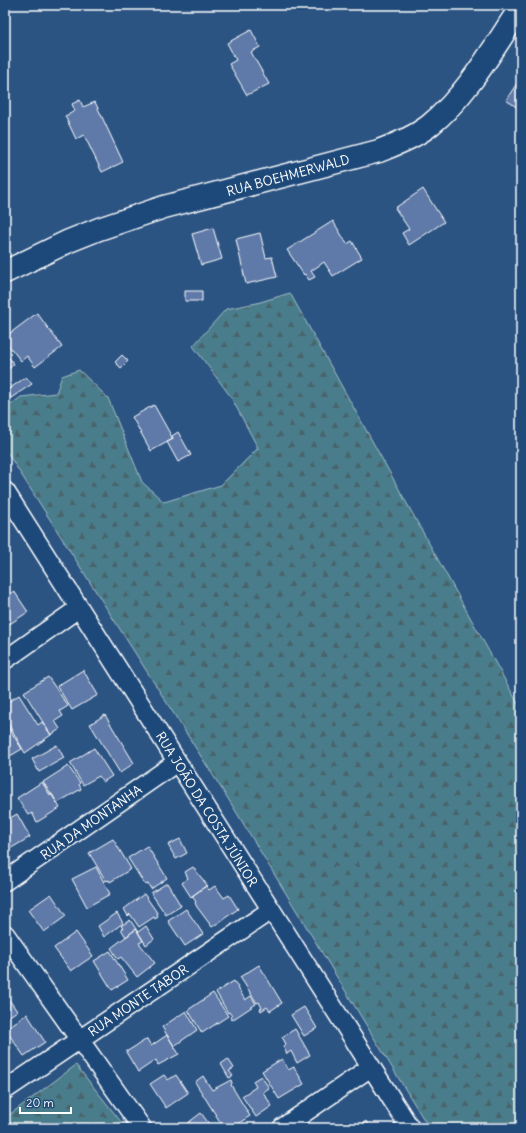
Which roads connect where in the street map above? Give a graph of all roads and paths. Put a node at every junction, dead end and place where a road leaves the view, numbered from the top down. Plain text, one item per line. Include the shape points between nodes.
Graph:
1 (521, 7) edge
2 (5, 272) edge
3 (5, 491) edge
4 (79, 608) junction
5 (5, 660) edge
6 (177, 762) junction
7 (5, 882) edge
8 (271, 910) junction
9 (5, 934) edge
10 (80, 1039) junction
11 (371, 1067) junction
12 (5, 1090) edge
13 (142, 1128) edge
14 (282, 1128) edge
15 (410, 1128) edge

1 - 2 main road, RUA BOEHMERWALD via 477,73 453,102 430,125 412,137 379,151 157,210 69,241
3 - 4 street, RUA JOÃO DA COSTA JÚNIOR
4 - 5 street
4 - 6 street, RUA JOÃO DA COSTA JÚNIOR
6 - 7 street, RUA DA MONTANHA
6 - 8 street, RUA JOÃO DA COSTA JÚNIOR
8 - 10 street, RUA MONTE TABOR
8 - 11 street, RUA JOÃO DA COSTA JÚNIOR
9 - 10 street
10 - 12 street, RUA MONTE TABOR
10 - 13 street
11 - 14 street
11 - 15 street, RUA JOÃO DA COSTA JÚNIOR

